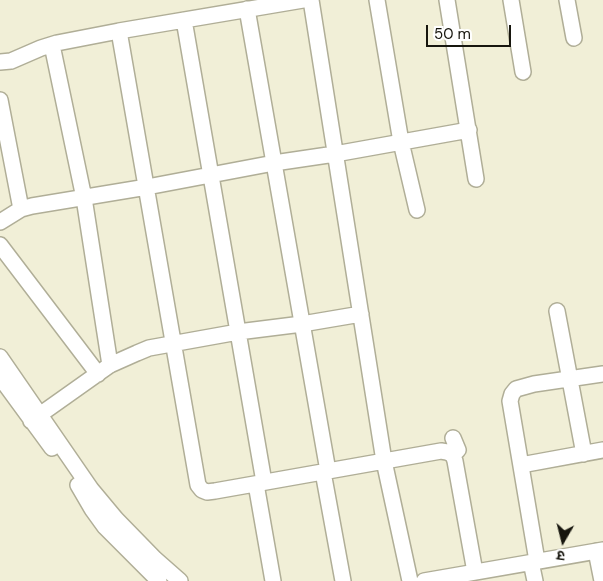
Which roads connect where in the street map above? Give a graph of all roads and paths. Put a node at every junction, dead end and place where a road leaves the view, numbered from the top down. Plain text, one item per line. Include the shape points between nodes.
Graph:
1 (303, 0) edge
2 (311, 0) edge
3 (377, 0) edge
4 (447, 0) edge
5 (511, 0) edge
6 (567, 0) edge
7 (247, 10) junction
8 (184, 20) junction
9 (119, 31) junction
10 (574, 38) dead end
11 (52, 45) junction
12 (0, 62) edge
13 (523, 72) dead end
14 (0, 100) edge
15 (469, 130) junction
16 (401, 142) junction
17 (336, 154) junction
18 (274, 163) junction
19 (210, 174) junction
20 (476, 179) dead end
21 (147, 187) junction
22 (84, 198) junction
23 (21, 209) junction
24 (417, 210) dead end
25 (0, 222) edge
26 (0, 244) edge
27 (557, 311) dead end
28 (361, 314) junction
29 (302, 324) junction
30 (238, 332) junction
31 (173, 344) junction
32 (0, 358) edge
33 (110, 365) junction
34 (98, 374) junction
35 (603, 374) edge
36 (0, 377) edge
37 (570, 379) junction
38 (36, 418) junction
39 (453, 438) dead end
40 (603, 450) edge
41 (584, 454) junction
42 (453, 456) junction
43 (384, 461) junction
44 (521, 465) junction
45 (326, 471) junction
46 (260, 483) junction
47 (600, 550) edge
48 (534, 562) junction
49 (468, 576) edge
50 (159, 581) edge
51 (180, 581) edge
52 (273, 581) edge
53 (343, 581) edge
54 (410, 581) edge
55 (424, 581) edge
56 (535, 581) edge
57 (602, 581) edge

1 - 7 street
2 - 17 street
3 - 16 street
4 - 15 street
5 - 13 street
6 - 10 street
7 - 8 street
7 - 18 street
8 - 9 street
8 - 19 street
9 - 11 street
9 - 21 street
11 - 12 street
11 - 22 street
14 - 23 street
15 - 16 street
15 - 20 street
16 - 17 street
16 - 24 street
17 - 18 street
17 - 28 street
18 - 19 street
18 - 29 street
19 - 21 street
19 - 30 street
21 - 22 street
21 - 31 street
22 - 23 street
22 - 33 street
23 - 25 street
26 - 34 street
27 - 37 street
28 - 29 street
28 - 43 street
29 - 30 street
29 - 45 street
30 - 31 street
30 - 46 street
31 - 33 street via 149,348
31 - 46 street via 198,485 207,492
32 - 38 street
33 - 34 street
34 - 38 street
35 - 37 street
36 - 38 street
37 - 41 street
37 - 44 street via 524,386 512,394 510,400
38 - 50 street via 105,527
38 - 51 street via 116,519
39 - 42 street via 458,450
40 - 41 street
41 - 44 street
42 - 43 street via 441,451
42 - 49 street
43 - 45 street
43 - 54 street
44 - 48 street
45 - 46 street
45 - 53 street
46 - 52 street
47 - 48 street
47 - 57 street
48 - 49 street
48 - 56 street
49 - 55 street

